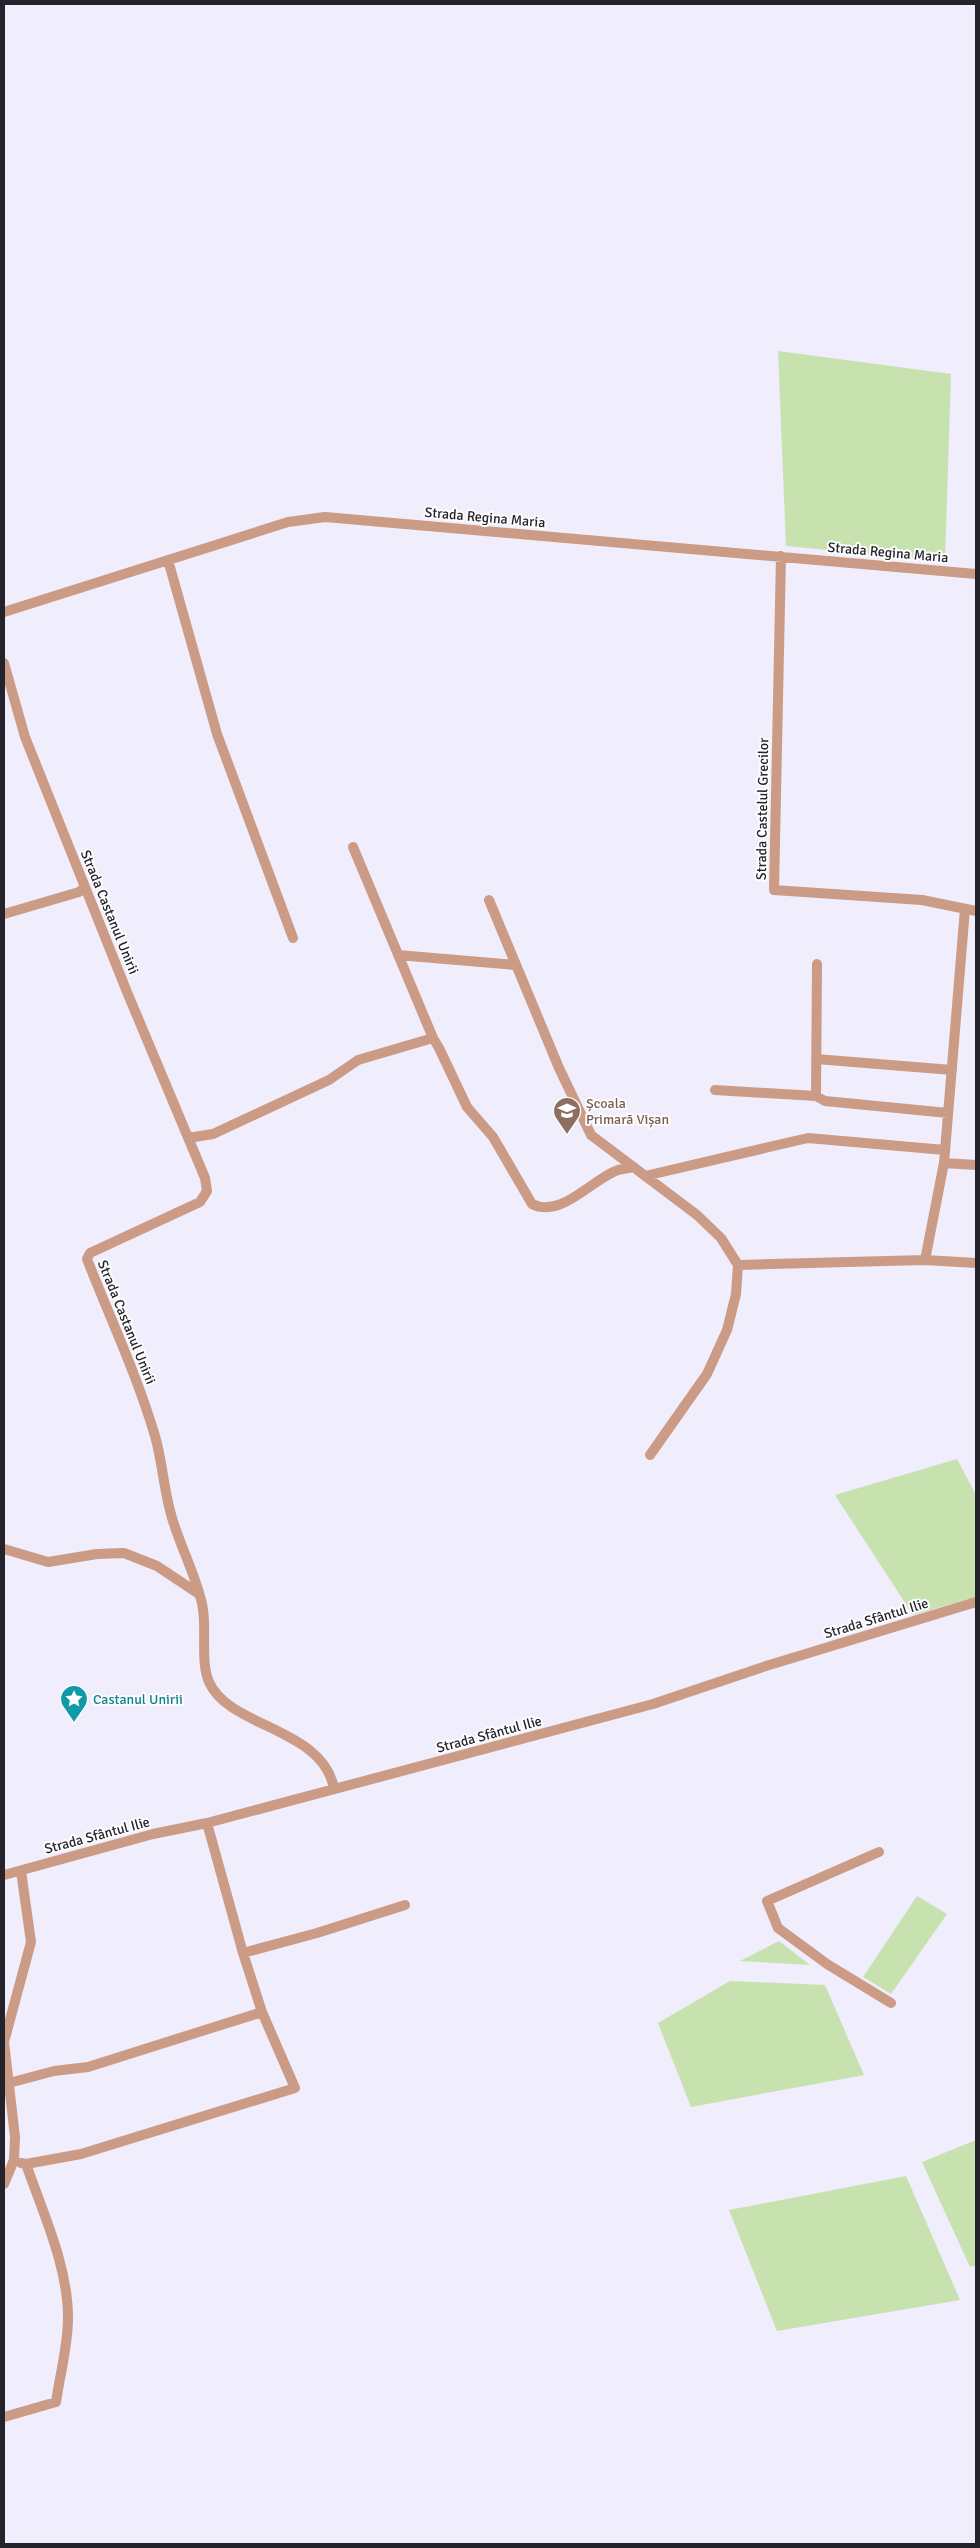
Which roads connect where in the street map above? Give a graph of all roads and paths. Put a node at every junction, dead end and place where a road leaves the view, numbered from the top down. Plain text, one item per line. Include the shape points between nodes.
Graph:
1 (781, 556) junction
2 (168, 560) junction
3 (976, 574) edge
4 (4, 612) edge
5 (4, 663) edge
6 (353, 847) dead end
7 (85, 887) junction
8 (489, 900) dead end
9 (965, 909) junction
10 (976, 911) edge
11 (4, 914) edge
12 (293, 938) dead end
13 (398, 955) junction
14 (816, 964) dead end
15 (515, 965) junction
16 (433, 1038) junction
17 (816, 1059) junction
18 (952, 1070) junction
19 (715, 1090) dead end
20 (816, 1096) junction
21 (948, 1113) junction
22 (188, 1138) junction
23 (945, 1150) junction
24 (944, 1163) junction
25 (976, 1165) edge
26 (634, 1168) junction
27 (645, 1176) junction
28 (924, 1260) junction
29 (976, 1263) edge
30 (738, 1264) junction
31 (650, 1455) dead end
32 (4, 1549) edge
33 (200, 1595) junction
34 (976, 1602) edge
35 (334, 1789) junction
36 (208, 1823) junction
37 (879, 1852) dead end
38 (21, 1870) junction
39 (4, 1875) edge
40 (405, 1905) dead end
41 (243, 1952) junction
42 (891, 2003) dead end
43 (262, 2012) junction
44 (9, 2083) junction
45 (14, 2160) junction
46 (26, 2164) junction
47 (4, 2184) edge
48 (4, 2417) edge

1 - 2 street, Strada Regina Maria via 325,517 288,522
1 - 3 street, Strada Regina Maria
1 - 9 street, Strada Castelul Grecilor via 774,890 922,900
2 - 4 street, Strada Regina Maria
2 - 12 street via 217,734
5 - 7 street, Strada Castanul Unirii via 25,736
6 - 13 street
7 - 11 street via 78,892
7 - 22 street, Strada Castanul Unirii
8 - 15 street
9 - 10 street, Strada Castelul Grecilor
9 - 18 street
13 - 15 street
13 - 16 street
14 - 17 street
15 - 26 street via 591,1135
16 - 22 street via 358,1060 329,1080 214,1134
16 - 26 street via 467,1108 493,1137 532,1204 538,1207 561,1204 617,1170
17 - 18 street
17 - 20 street
18 - 21 street
19 - 20 street
20 - 21 street via 825,1101
21 - 23 street
22 - 33 street, Strada Castanul Unirii via 205,1178 207,1191 204,1197 190,1208 90,1253 88,1259 136,1377 155,1438 172,1520
23 - 24 street
23 - 27 street via 808,1138
24 - 25 street
24 - 28 street
26 - 27 street
27 - 30 street via 697,1215 721,1238
28 - 29 street
28 - 30 street
30 - 31 street via 736,1294 727,1330 707,1374
32 - 33 street via 48,1562 97,1554 139,1557
33 - 35 street, Strada Castanul Unirii via 204,1610 205,1671 214,1691 236,1709 285,1734 309,1751 324,1766
34 - 35 street, Strada Sfântul Ilie via 654,1704
35 - 36 street, Strada Sfântul Ilie
36 - 38 street, Strada Sfântul Ilie via 153,1834
36 - 41 street
37 - 42 street via 768,1901 778,1928 827,1964
38 - 39 street, Strada Sfântul Ilie
38 - 44 street via 31,1942 4,2042
40 - 41 street
41 - 43 street
43 - 44 street via 88,2067 54,2071
43 - 46 street via 295,2088 81,2154
44 - 45 street via 16,2137
45 - 46 street
45 - 47 street
46 - 48 street via 64,2279 68,2317 66,2345 56,2402

